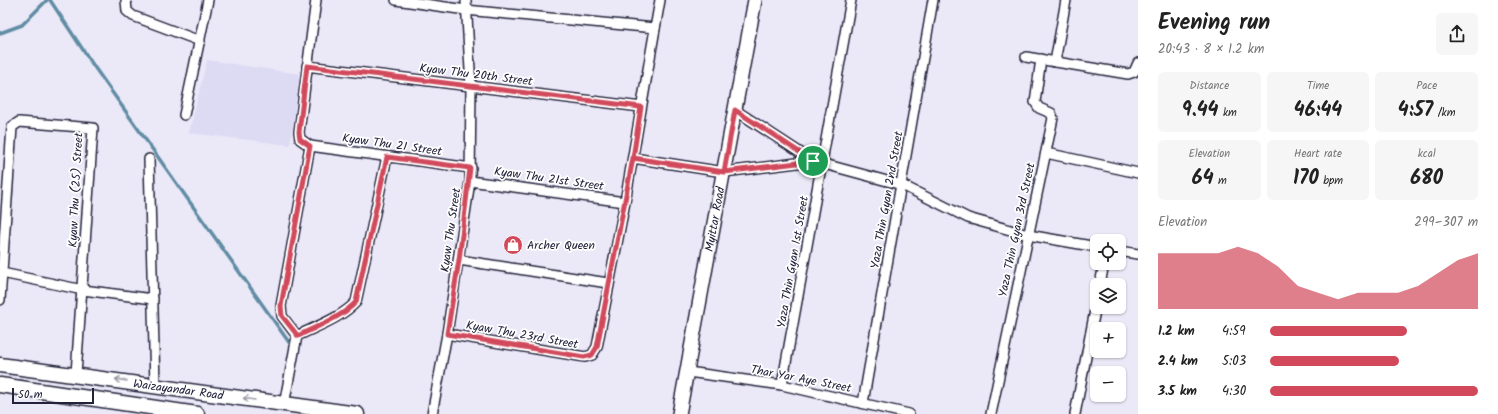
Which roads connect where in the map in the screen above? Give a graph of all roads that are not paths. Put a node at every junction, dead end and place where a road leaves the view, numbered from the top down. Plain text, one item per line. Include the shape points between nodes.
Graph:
1 (126, 0) edge
2 (208, 0) edge
3 (316, 0) edge
4 (396, 0) edge
5 (466, 0) edge
6 (660, 0) edge
7 (755, 0) edge
8 (851, 0) edge
9 (933, 0) edge
10 (1066, 0) edge
11 (466, 10) junction
12 (655, 28) junction
13 (200, 41) junction
14 (1026, 57) dead end
15 (1041, 59) junction
16 (1056, 62) junction
17 (1138, 63) edge
18 (307, 66) junction
19 (471, 87) junction
20 (641, 107) junction
21 (735, 110) junction
22 (184, 115) dead end
23 (310, 146) junction
24 (1046, 153) junction
25 (387, 157) junction
26 (633, 158) junction
27 (149, 159) dead end
28 (813, 161) junction
29 (823, 164) junction
30 (470, 168) junction
31 (724, 172) junction
32 (1138, 173) edge
33 (470, 181) junction
34 (902, 186) junction
35 (625, 202) junction
36 (1028, 235) junction
37 (1090, 246) edge
38 (1126, 252) edge
39 (1138, 254) edge
40 (459, 260) junction
41 (2, 273) junction
42 (608, 283) junction
43 (83, 290) junction
44 (153, 299) junction
45 (0, 300) edge
46 (1094, 314) edge
47 (447, 334) junction
48 (298, 336) junction
49 (0, 365) edge
50 (688, 372) junction
51 (76, 374) junction
52 (0, 385) edge
53 (155, 385) junction
54 (782, 385) junction
55 (198, 391) junction
56 (863, 403) junction
57 (284, 405) junction
58 (195, 414) edge
59 (357, 414) edge
60 (432, 414) edge
61 (679, 414) edge
62 (909, 414) edge
63 (991, 414) edge
64 (1075, 414) edge

1 - 13 street via 127,10 133,16
2 - 13 street
3 - 18 street
4 - 11 street
5 - 11 street, Kyaw Thu Street
6 - 12 street
7 - 21 main road, Myittar Road
8 - 29 street, Yaza Thin Gyan 1st Street
9 - 34 street, Yaza Thin Gyan 2nd Street
10 - 16 street
11 - 12 street
11 - 19 street, Kyaw Thu Street
12 - 20 street
13 - 22 street
14 - 15 street
15 - 16 street
15 - 24 street, Yaza Thin Gyan 3rd Street via 1035,102 1039,108 1051,113 1053,118
16 - 17 street via 1128,74 1134,72
18 - 19 street, Kyaw Thu 20th Street
18 - 23 street via 299,132 300,139
19 - 20 street, Kyaw Thu 20th Street
19 - 30 street, Kyaw Thu Street
20 - 26 street
21 - 28 street
21 - 31 main road, Myittar Road
23 - 25 street, Kyaw Thu 21 Street
23 - 48 street via 281,306 282,316
24 - 32 street
24 - 36 street, Yaza Thin Gyan 3rd Street
25 - 30 street, Kyaw Thu 21 Street
25 - 48 street via 356,302 330,320
26 - 31 street
26 - 35 street
27 - 44 street
28 - 29 street
28 - 31 street
29 - 34 street
29 - 54 street, Yaza Thin Gyan 1st Street
30 - 33 street, Kyaw Thu Street
31 - 50 main road, Myittar Road
33 - 35 street, Kyaw Thu 21st Street
33 - 40 street, Kyaw Thu Street
34 - 36 street via 968,218
34 - 56 street, Yaza Thin Gyan 2nd Street
35 - 42 street
36 - 37 street
36 - 63 street, Yaza Thin Gyan 3rd Street
38 - 39 street
40 - 42 street
40 - 47 street, Kyaw Thu Street
41 - 43 street
41 - 43 street, Kyaw Thu (25) Street via 12,127 19,122 90,127 94,131
41 - 45 street, Kyaw Thu (25) Street
42 - 47 street, Kyaw Thu 23rd Street via 597,347 592,355 584,357
43 - 44 street
43 - 51 street, Kyaw Thu (25) Street
44 - 53 street
46 - 64 street
47 - 60 street, Kyaw Thu Street
48 - 57 street
49 - 51 main road, Waizayandar Road
50 - 54 street, Thar Yar Aye Street
50 - 61 main road, Myittar Road
53 -> 51 main road, Waizayandar Road
52 - 58 main road, Waizayandar Road
53 - 55 main road, Waizayandar Road
54 - 56 street, Thar Yar Aye Street
57 -> 55 main road, Waizayandar Road
55 - 58 main road
56 - 62 street, Thar Yar Aye Street
57 - 59 main road, Waizayandar Road

